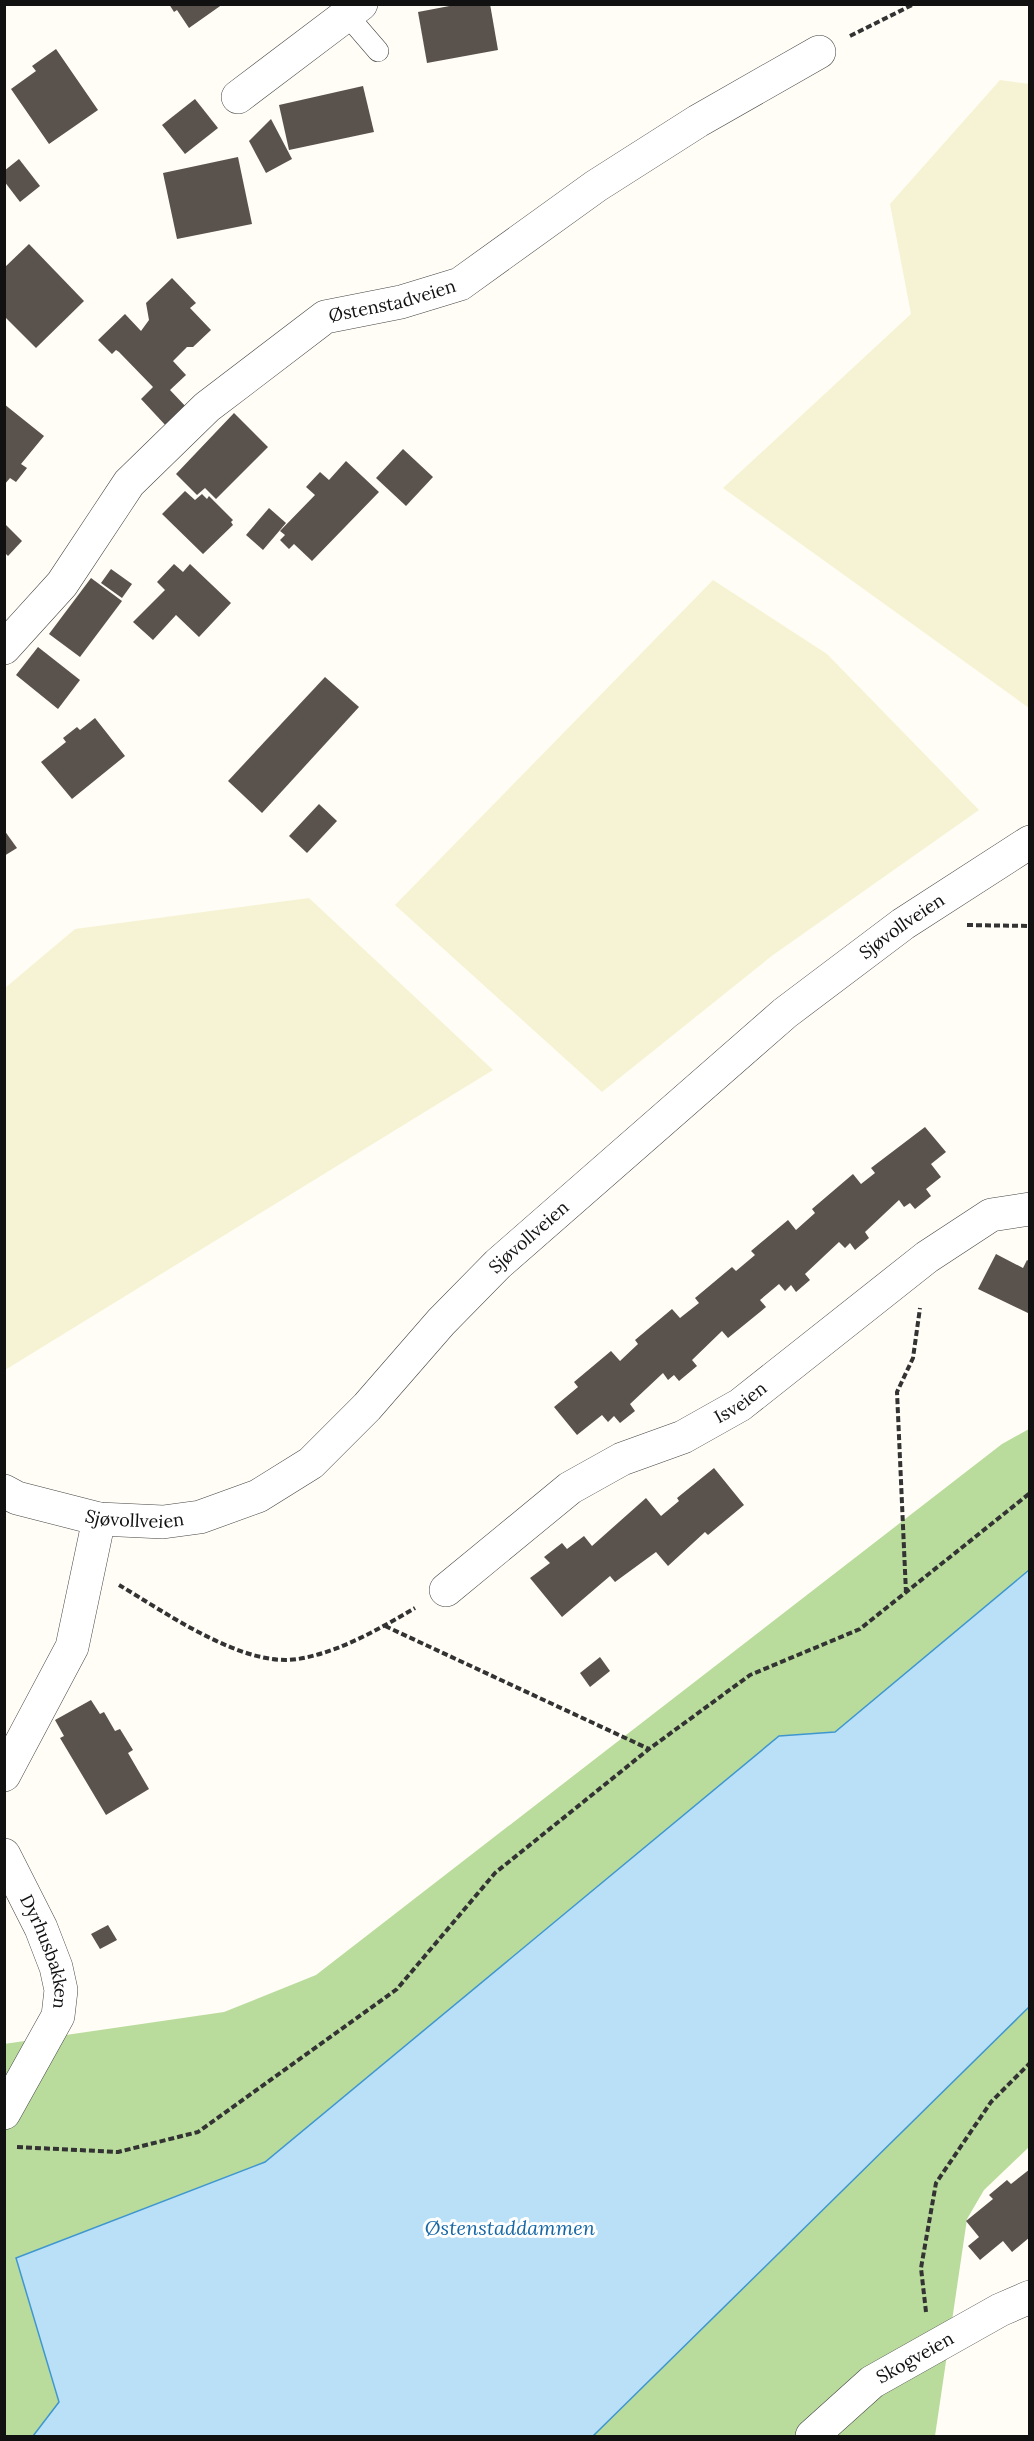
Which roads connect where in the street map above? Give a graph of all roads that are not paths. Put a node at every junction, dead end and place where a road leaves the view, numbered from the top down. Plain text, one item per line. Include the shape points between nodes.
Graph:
1 (354, 10) edge
2 (378, 51) dead end
3 (819, 52) road end
4 (238, 96) dead end
5 (4, 648) edge
6 (1024, 855) edge
7 (1029, 1209) edge
8 (9, 1498) edge
9 (99, 1520) junction
10 (446, 1590) road end
11 (4, 1775) edge
12 (4, 1855) edge
13 (4, 2113) edge
14 (1029, 2297) edge
15 (812, 2436) edge

1 - 2 lane
1 - 4 street
3 - 5 street, Østenstadveien via 698,121 596,186 460,284 401,302 325,317 207,407 129,483 62,584
6 - 9 street, Sjøvollveien via 903,924 776,1020 498,1264 311,1463 258,1496 200,1517 163,1522
7 - 10 street, Isveien via 991,1215 927,1257 740,1405 683,1437 622,1459 570,1488
8 - 9 street, Sjøvollveien
9 - 11 street via 72,1647
12 - 13 street, Dyrhusbakken via 41,1928 61,1990 58,2016
14 - 15 street, Skogveien via 872,2382

